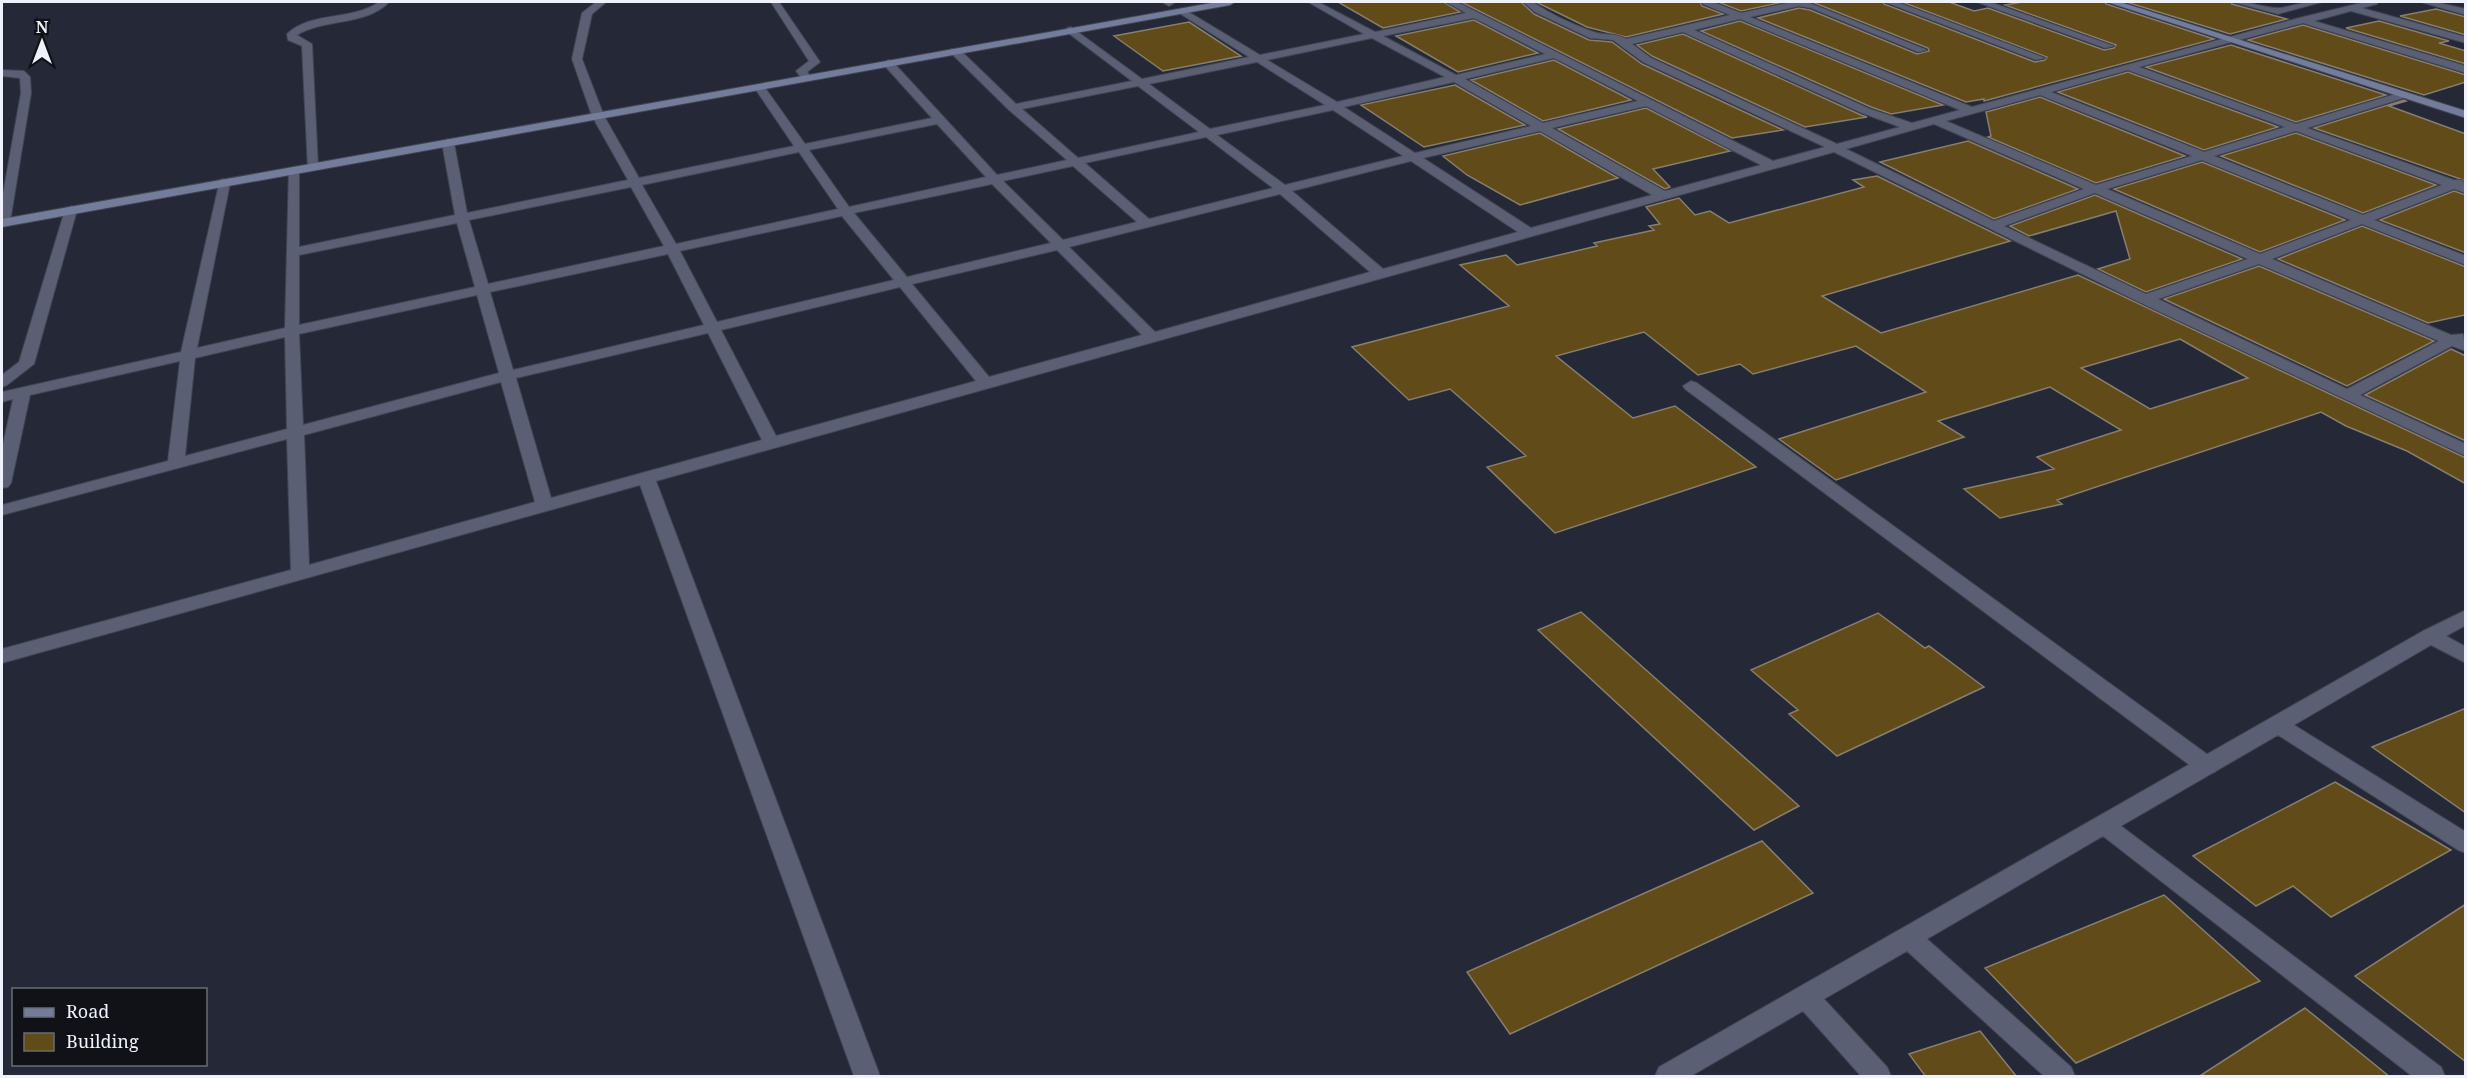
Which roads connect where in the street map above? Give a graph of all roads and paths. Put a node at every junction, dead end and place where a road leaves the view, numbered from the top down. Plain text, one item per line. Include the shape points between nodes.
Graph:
1 (384, 2) edge
2 (601, 2) edge
3 (775, 2) edge
4 (1230, 2) edge
5 (1312, 2) edge
6 (1451, 2) edge
7 (1528, 2) edge
8 (1706, 2) edge
9 (1798, 2) edge
10 (1890, 2) edge
11 (1982, 2) edge
12 (2112, 2) edge
13 (2238, 2) edge
14 (2317, 2) edge
15 (2374, 2) edge
16 (2426, 2) edge
17 (2352, 8) junction
18 (1182, 10) junction
19 (2466, 12) edge
20 (1476, 14) junction
21 (1738, 15) junction
22 (2301, 20) junction
23 (1682, 28) junction
24 (1071, 30) junction
25 (1376, 36) junction
26 (2228, 39) junction
27 (2466, 40) edge
28 (1623, 42) junction
29 (2109, 46) dead end
30 (1922, 50) dead end
31 (956, 51) junction
32 (1555, 55) junction
33 (1258, 58) junction
34 (2040, 58) dead end
35 (888, 63) junction
36 (2128, 67) junction
37 (2466, 69) edge
38 (2, 72) edge
39 (807, 78) junction
40 (1454, 78) junction
41 (1138, 81) junction
42 (759, 87) junction
43 (2040, 91) junction
44 (2403, 95) junction
45 (1649, 102) junction
46 (1335, 106) junction
47 (1013, 108) junction
48 (1971, 110) junction
49 (2466, 115) edge
50 (598, 116) junction
51 (940, 120) junction
52 (1934, 120) junction
53 (1542, 127) junction
54 (1912, 127) junction
55 (2296, 128) junction
56 (1208, 134) junction
57 (448, 143) junction
58 (802, 148) junction
59 (1834, 149) junction
60 (2202, 156) junction
61 (1412, 157) junction
62 (1076, 161) junction
63 (1773, 166) junction
64 (312, 167) junction
65 (293, 171) junction
66 (994, 178) junction
67 (224, 183) junction
68 (635, 183) junction
69 (2462, 184) edge
70 (1282, 189) junction
71 (2096, 189) junction
72 (1664, 196) junction
73 (71, 210) junction
74 (846, 212) junction
75 (462, 218) junction
76 (2361, 219) junction
77 (3, 222) edge
78 (1146, 224) junction
79 (1993, 226) junction
80 (1528, 233) junction
81 (1060, 245) junction
82 (672, 249) junction
83 (294, 252) junction
84 (2260, 259) junction
85 (2466, 261) edge
86 (1379, 273) junction
87 (903, 282) junction
88 (481, 290) junction
89 (2144, 299) junction
90 (711, 326) junction
91 (292, 331) junction
92 (2466, 334) edge
93 (1152, 337) junction
94 (2451, 341) junction
95 (2466, 347) edge
96 (188, 355) junction
97 (506, 376) junction
98 (2, 382) edge
99 (986, 383) junction
100 (1691, 386) dead end
101 (23, 392) junction
102 (2347, 395) junction
103 (2, 397) edge
104 (297, 432) junction
105 (771, 442) junction
106 (2466, 452) edge
107 (176, 464) junction
108 (646, 477) junction
109 (2, 483) edge
110 (544, 505) junction
111 (2, 510) edge
112 (300, 573) junction
113 (2466, 616) edge
114 (2430, 636) junction
115 (2, 656) edge
116 (2466, 656) edge
117 (2277, 724) junction
118 (2207, 766) junction
119 (2104, 825) junction
120 (2466, 844) edge
121 (1908, 937) junction
122 (1806, 997) junction
123 (867, 1077) edge
124 (1668, 1077) edge
125 (1878, 1077) edge
126 (2062, 1077) edge
127 (2432, 1077) edge

1 - 64 street via 292,34 292,38 307,44
2 - 50 street via 587,14 577,58
3 - 39 street via 815,62 801,71
4 - 18 street
5 - 25 street
6 - 20 street
7 - 28 street via 1594,36 1616,37
8 - 21 street
9 - 21 street
9 - 30 street
10 - 34 street
11 - 29 street
12 - 26 street
13 - 14 street via 2278,12
15 - 17 street
16 - 19 street
17 - 22 street
17 - 27 street
18 - 24 street
18 - 33 street
20 - 25 street
20 - 32 street
21 - 23 street
21 - 48 street
22 - 26 street
22 - 37 street
23 - 28 street
23 - 54 street via 1866,111
24 - 31 street
24 - 41 street
25 - 33 street
25 - 40 street
26 - 36 street
26 - 44 street
28 - 59 street via 1647,60
31 - 35 street
31 - 47 street
32 - 40 street
32 - 45 street
33 - 41 street
33 - 46 street
35 - 39 street
35 - 51 street
36 - 43 street
36 - 55 street
38 - 77 street via 25,78 26,93
39 - 42 street
40 - 46 street
40 - 53 street
41 - 47 street
41 - 56 street
42 - 50 street
42 - 58 street
43 - 48 street
43 - 60 street
44 - 49 street
44 - 55 street
45 - 53 street
45 - 63 street
46 - 56 street
46 - 61 street
47 - 62 street
48 - 52 street
50 - 57 street
50 - 68 street
51 - 58 street
51 - 66 street
52 - 54 street
52 - 71 street
53 - 61 street
53 - 72 street
54 - 59 street
55 - 60 street
55 - 69 street
56 - 62 street
56 - 70 street
57 - 64 street
57 - 75 street
58 - 68 street
58 - 74 street
59 - 63 street
59 - 79 street
60 - 71 street
60 - 76 street
61 - 70 street
61 - 80 street
62 - 66 street
62 - 78 street
63 - 72 street
64 - 65 street
65 - 67 street
65 - 83 street
66 - 74 street
66 - 81 street
67 - 73 street
67 - 96 street
68 - 75 street
68 - 82 street
69 - 76 street
70 - 78 street
70 - 86 street
71 - 79 street
71 - 84 street
72 - 80 street
73 - 77 street
73 - 98 street via 26,364
74 - 82 street
74 - 87 street
75 - 83 street
75 - 88 street
76 - 84 street
76 - 85 street
78 - 81 street
79 - 89 street
80 - 86 street
81 - 87 street
81 - 93 street
82 - 88 street
82 - 90 street
83 - 91 street
84 - 89 street
84 - 94 street
86 - 93 street
87 - 90 street
87 - 99 street
88 - 91 street
88 - 97 street
89 - 102 street
90 - 97 street
90 - 105 street
91 - 96 street
91 - 104 street
92 - 94 street
93 - 99 street
94 - 95 street
94 - 102 street
96 - 101 street
96 - 107 street
97 - 104 street
97 - 110 street
99 - 105 street
100 - 118 street
101 - 103 street
101 - 109 street
102 - 106 street
104 - 107 street
104 - 112 street
105 - 108 street
107 - 111 street
108 - 110 street
108 - 123 street
110 - 112 street
112 - 115 street
113 - 114 street
114 - 116 street
114 - 117 street
117 - 118 street
117 - 120 street
118 - 119 street
119 - 121 street
119 - 127 street
121 - 122 street
121 - 126 street
122 - 124 street
122 - 125 street

